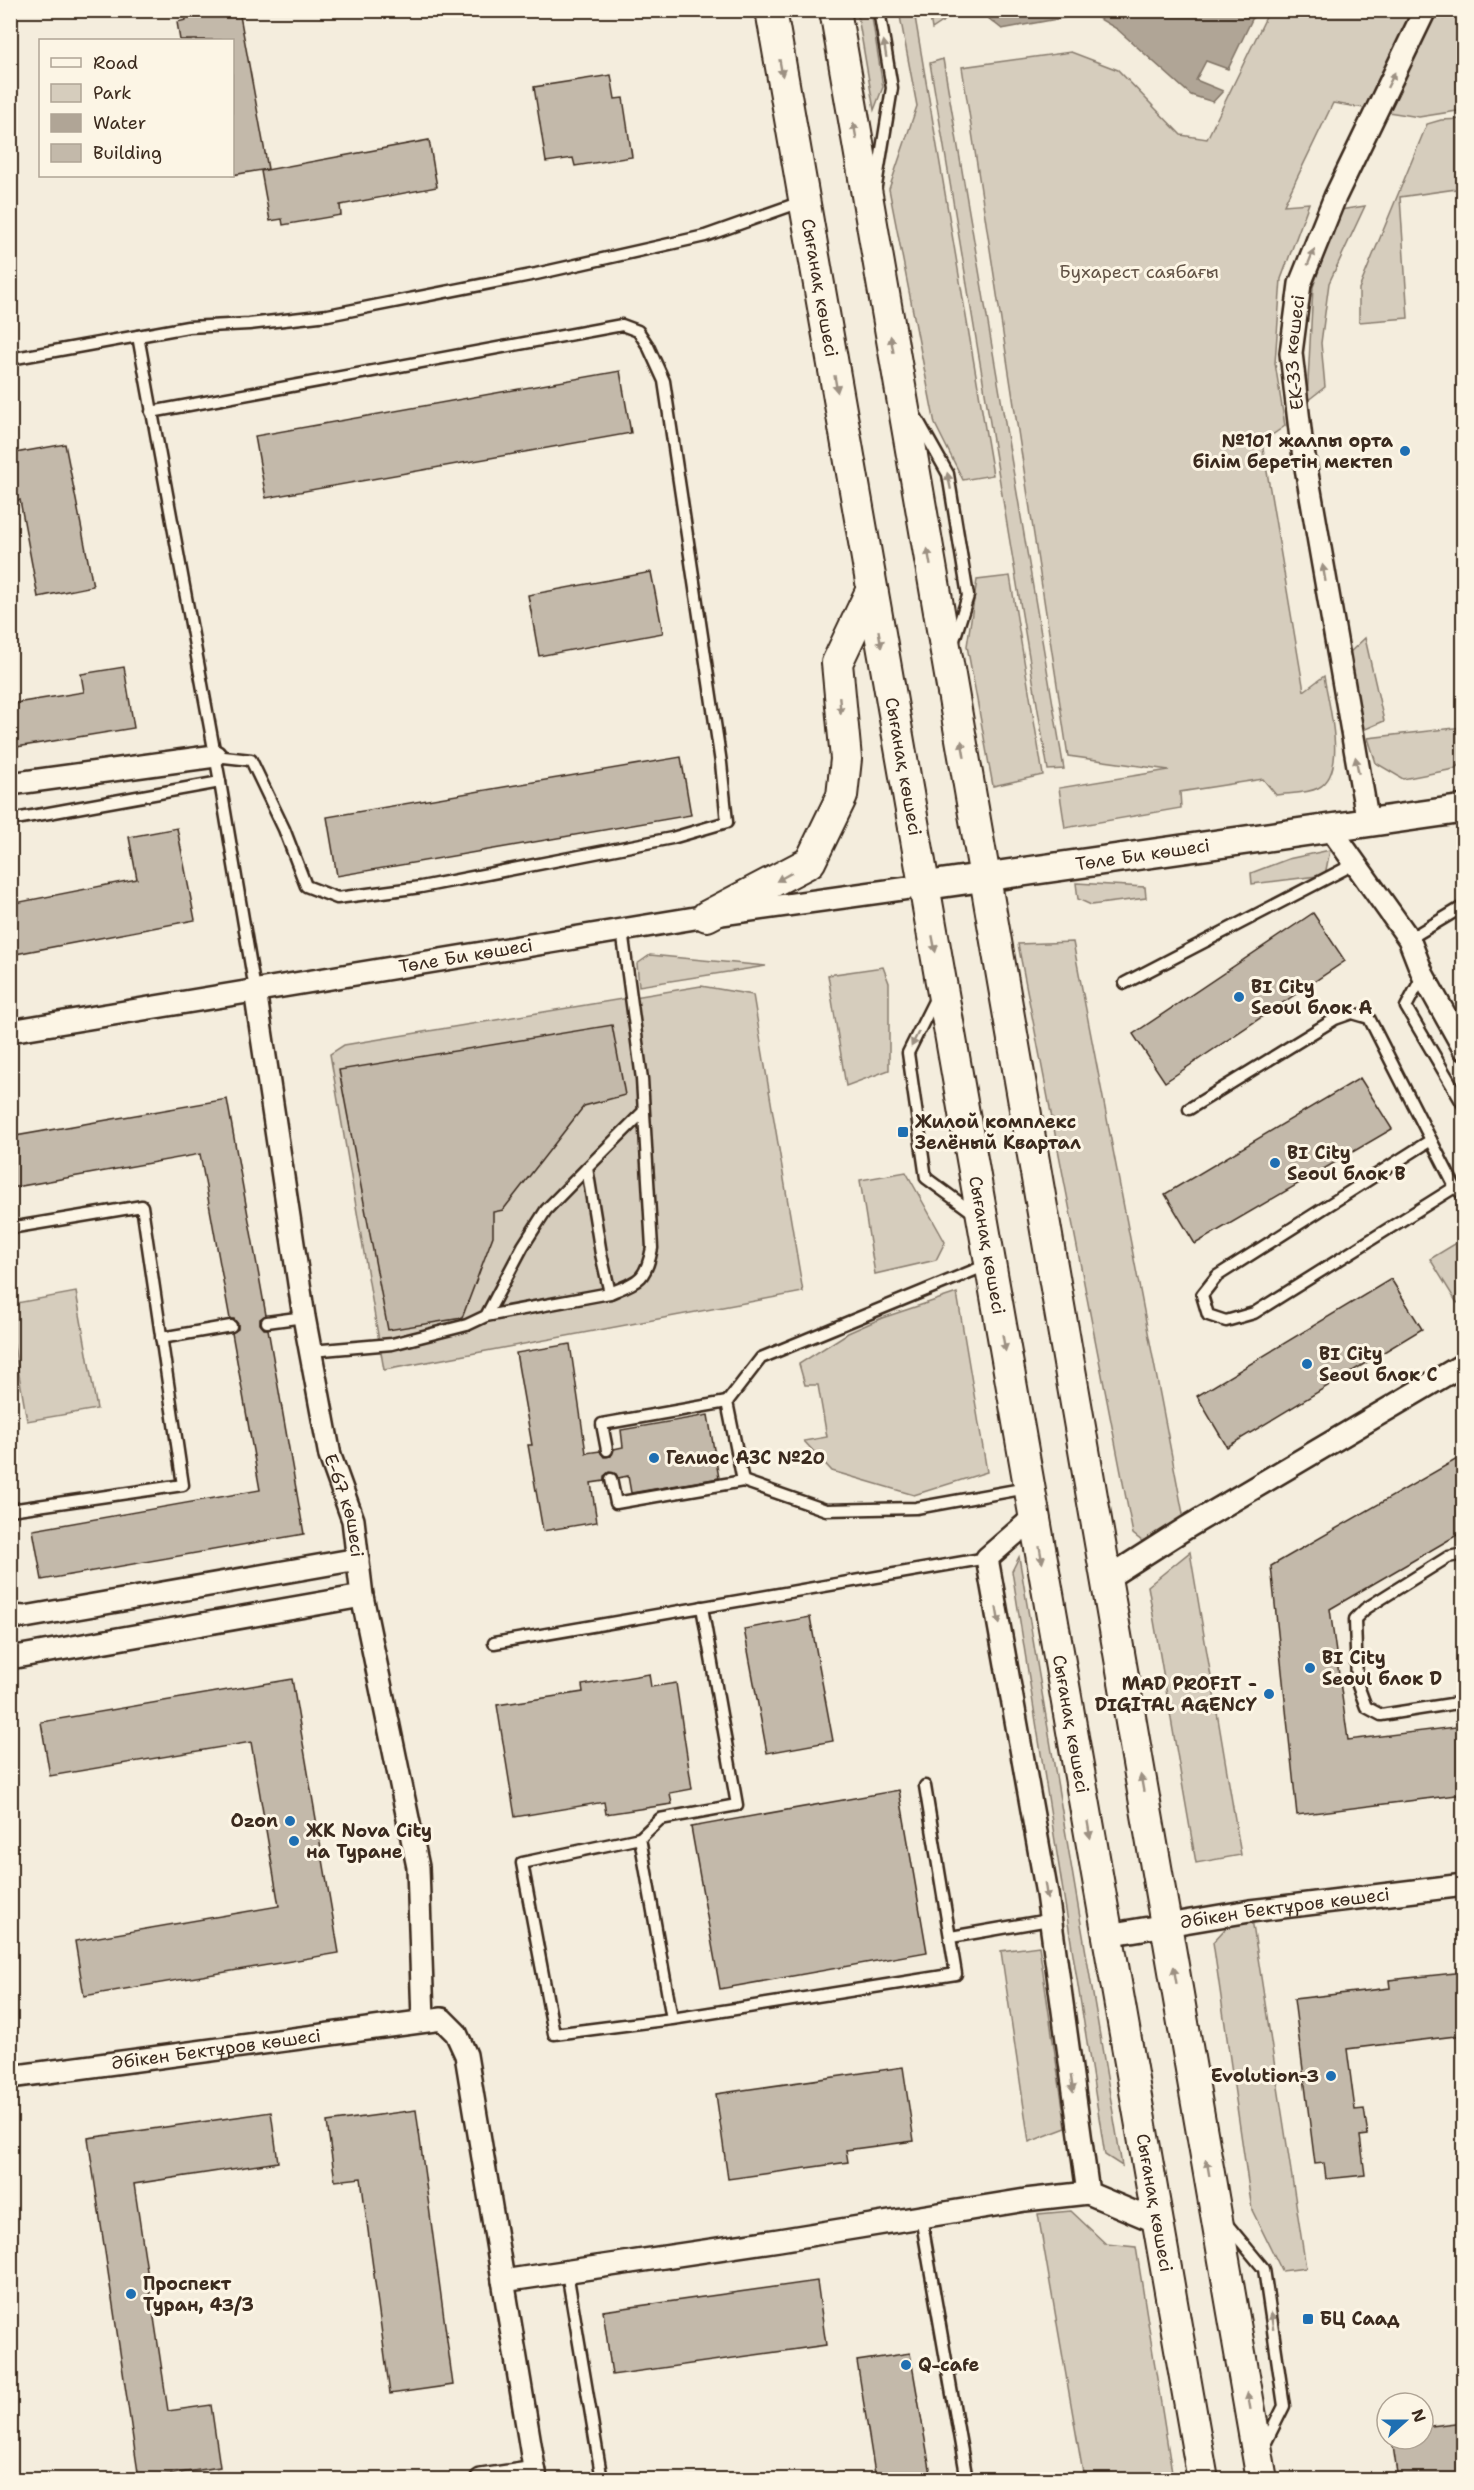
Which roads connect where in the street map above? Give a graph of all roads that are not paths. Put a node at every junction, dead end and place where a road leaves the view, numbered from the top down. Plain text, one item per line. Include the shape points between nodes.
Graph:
1 (771, 10) edge
2 (834, 10) edge
3 (879, 10) edge
4 (1425, 10) edge
5 (805, 201) junction
6 (871, 219) junction
7 (138, 336) junction
8 (10, 359) edge
9 (152, 411) junction
10 (871, 591) junction
11 (215, 756) junction
12 (220, 783) junction
13 (10, 784) edge
14 (1464, 809) edge
15 (10, 820) edge
16 (1368, 823) junction
17 (1330, 828) junction
18 (1356, 863) junction
19 (985, 877) junction
20 (923, 886) junction
21 (1464, 906) edge
22 (707, 916) junction
23 (622, 930) junction
24 (1409, 939) junction
25 (1423, 975) junction
26 (1125, 983) dead end
27 (941, 987) junction
28 (255, 990) junction
29 (10, 1030) edge
30 (1464, 1049) edge
31 (1464, 1106) edge
32 (1189, 1109) dead end
33 (642, 1113) junction
34 (1431, 1140) junction
35 (587, 1168) junction
36 (1455, 1187) junction
37 (1464, 1196) edge
38 (982, 1218) junction
39 (10, 1228) edge
40 (990, 1264) junction
41 (610, 1293) junction
42 (486, 1316) junction
43 (304, 1317) junction
44 (267, 1322) dead end
45 (231, 1326) dead end
46 (161, 1338) junction
47 (311, 1351) junction
48 (1464, 1364) edge
49 (727, 1402) junction
50 (607, 1450) dead end
51 (611, 1479) dead end
52 (743, 1481) junction
53 (1030, 1488) junction
54 (10, 1510) edge
55 (1034, 1517) junction
56 (1464, 1554) edge
57 (987, 1558) junction
58 (358, 1559) junction
59 (1106, 1579) junction
60 (362, 1596) junction
61 (702, 1607) junction
62 (10, 1617) edge
63 (494, 1643) dead end
64 (10, 1658) edge
65 (1464, 1702) edge
66 (925, 1786) dead end
67 (640, 1838) junction
68 (1464, 1885) edge
69 (1049, 1920) junction
70 (1166, 1925) junction
71 (1107, 1935) junction
72 (951, 1937) junction
73 (672, 2019) junction
74 (423, 2020) junction
75 (10, 2078) edge
76 (1088, 2193) junction
77 (921, 2217) junction
78 (1157, 2222) junction
79 (567, 2272) junction
80 (503, 2281) junction
81 (1260, 2468) edge
82 (535, 2476) edge
83 (481, 2480) edge
84 (602, 2480) edge
85 (967, 2480) edge
86 (1203, 2480) edge

1 -> 5 main road, Сығанақ көшесі
6 -> 2 main road
6 -> 3 lane via 892,88
16 -> 4 street, ЕК-33 көшесі via 1301,439 1291,353 1300,284 1335,197
5 - 7 lane via 705,236 536,274 328,315 188,327
5 -> 10 main road, Сығанақ көшесі
19 -> 6 main road
7 - 8 lane
7 - 9 lane
9 - 11 lane
9 - 11 lane via 622,326 638,331 664,381 727,822 650,843 421,887 337,898 306,886 251,760
10 -> 20 main road, Сығанақ көшесі
10 -> 22 main road via 837,663 846,759 843,796 810,862
11 - 12 lane
11 - 13 street
12 - 15 lane
12 - 28 lane
14 - 16 street
16 - 17 street
17 - 18 street
17 - 19 street, Төле Би көшесі
18 - 24 street
18 - 26 lane
19 - 20 street, Төле Би көшесі
19 - 59 main road
20 - 22 street, Төле Би көшесі
20 -> 27 main road, Сығанақ көшесі
21 - 24 lane
22 - 23 street, Төле Би көшесі
23 - 28 street, Төле Би көшесі
23 - 33 lane via 642,1079
24 - 25 street
25 - 30 street
25 - 31 lane via 1406,1007
27 - 38 main road, Сығанақ көшесі
27 -> 38 lane via 908,1053 926,1178
28 - 29 street, Төле Би көшесі
28 - 43 street, Е-67 көшесі
32 - 34 lane via 1335,1019 1352,1013 1369,1018
33 - 35 lane
33 - 41 lane via 652,1248 648,1270 635,1283
34 - 36 lane
34 - 36 lane via 1217,1276 1202,1295 1208,1315 1226,1321 1254,1313
35 - 41 lane
35 - 42 lane via 546,1210
36 - 37 lane
38 - 40 main road, Сығанақ көшесі
39 - 46 lane via 142,1206
40 - 49 lane via 761,1358
40 -> 53 main road, Сығанақ көшесі
41 - 42 lane
42 - 47 lane via 467,1325 392,1344
43 - 44 lane
43 - 47 street, Е-67 көшесі
45 - 46 lane
46 - 54 lane via 183,1485
47 - 58 street, Е-67 көшесі via 330,1456 353,1520
48 - 59 street
49 - 50 lane via 602,1424
49 - 52 lane
51 - 52 lane via 616,1503
52 - 53 lane via 826,1510 916,1508
53 - 55 main road, Сығанақ көшесі
55 - 57 street
55 -> 71 main road, Сығанақ көшесі
56 - 65 lane via 1448,1557 1355,1619 1357,1683 1366,1707 1381,1715
57 - 61 lane
57 -> 69 street
58 - 60 street, Е-67 көшесі
58 - 62 street
70 -> 59 main road
60 - 64 street
60 - 74 street, Е-67 көшесі via 418,1866
61 - 63 lane
61 - 67 lane via 737,1805 660,1819
66 - 72 lane
67 - 73 lane
67 - 73 lane via 522,1863 554,2034
68 - 70 street, Әбікен Бектұров көшесі
69 - 72 lane
69 -> 76 street
70 - 71 street, Әбікен Бектұров көшесі
81 -> 70 main road
71 - 78 main road, Сығанақ көшесі
72 - 73 lane via 956,1974
74 - 75 street, Әбікен Бектұров көшесі
74 - 80 street via 442,2019 456,2033 466,2055
76 - 77 street
76 - 78 street
77 - 79 street
77 - 85 lane
78 - 86 main road, Сығанақ көшесі
79 - 80 street
79 - 84 lane
80 - 82 street
82 - 83 street

